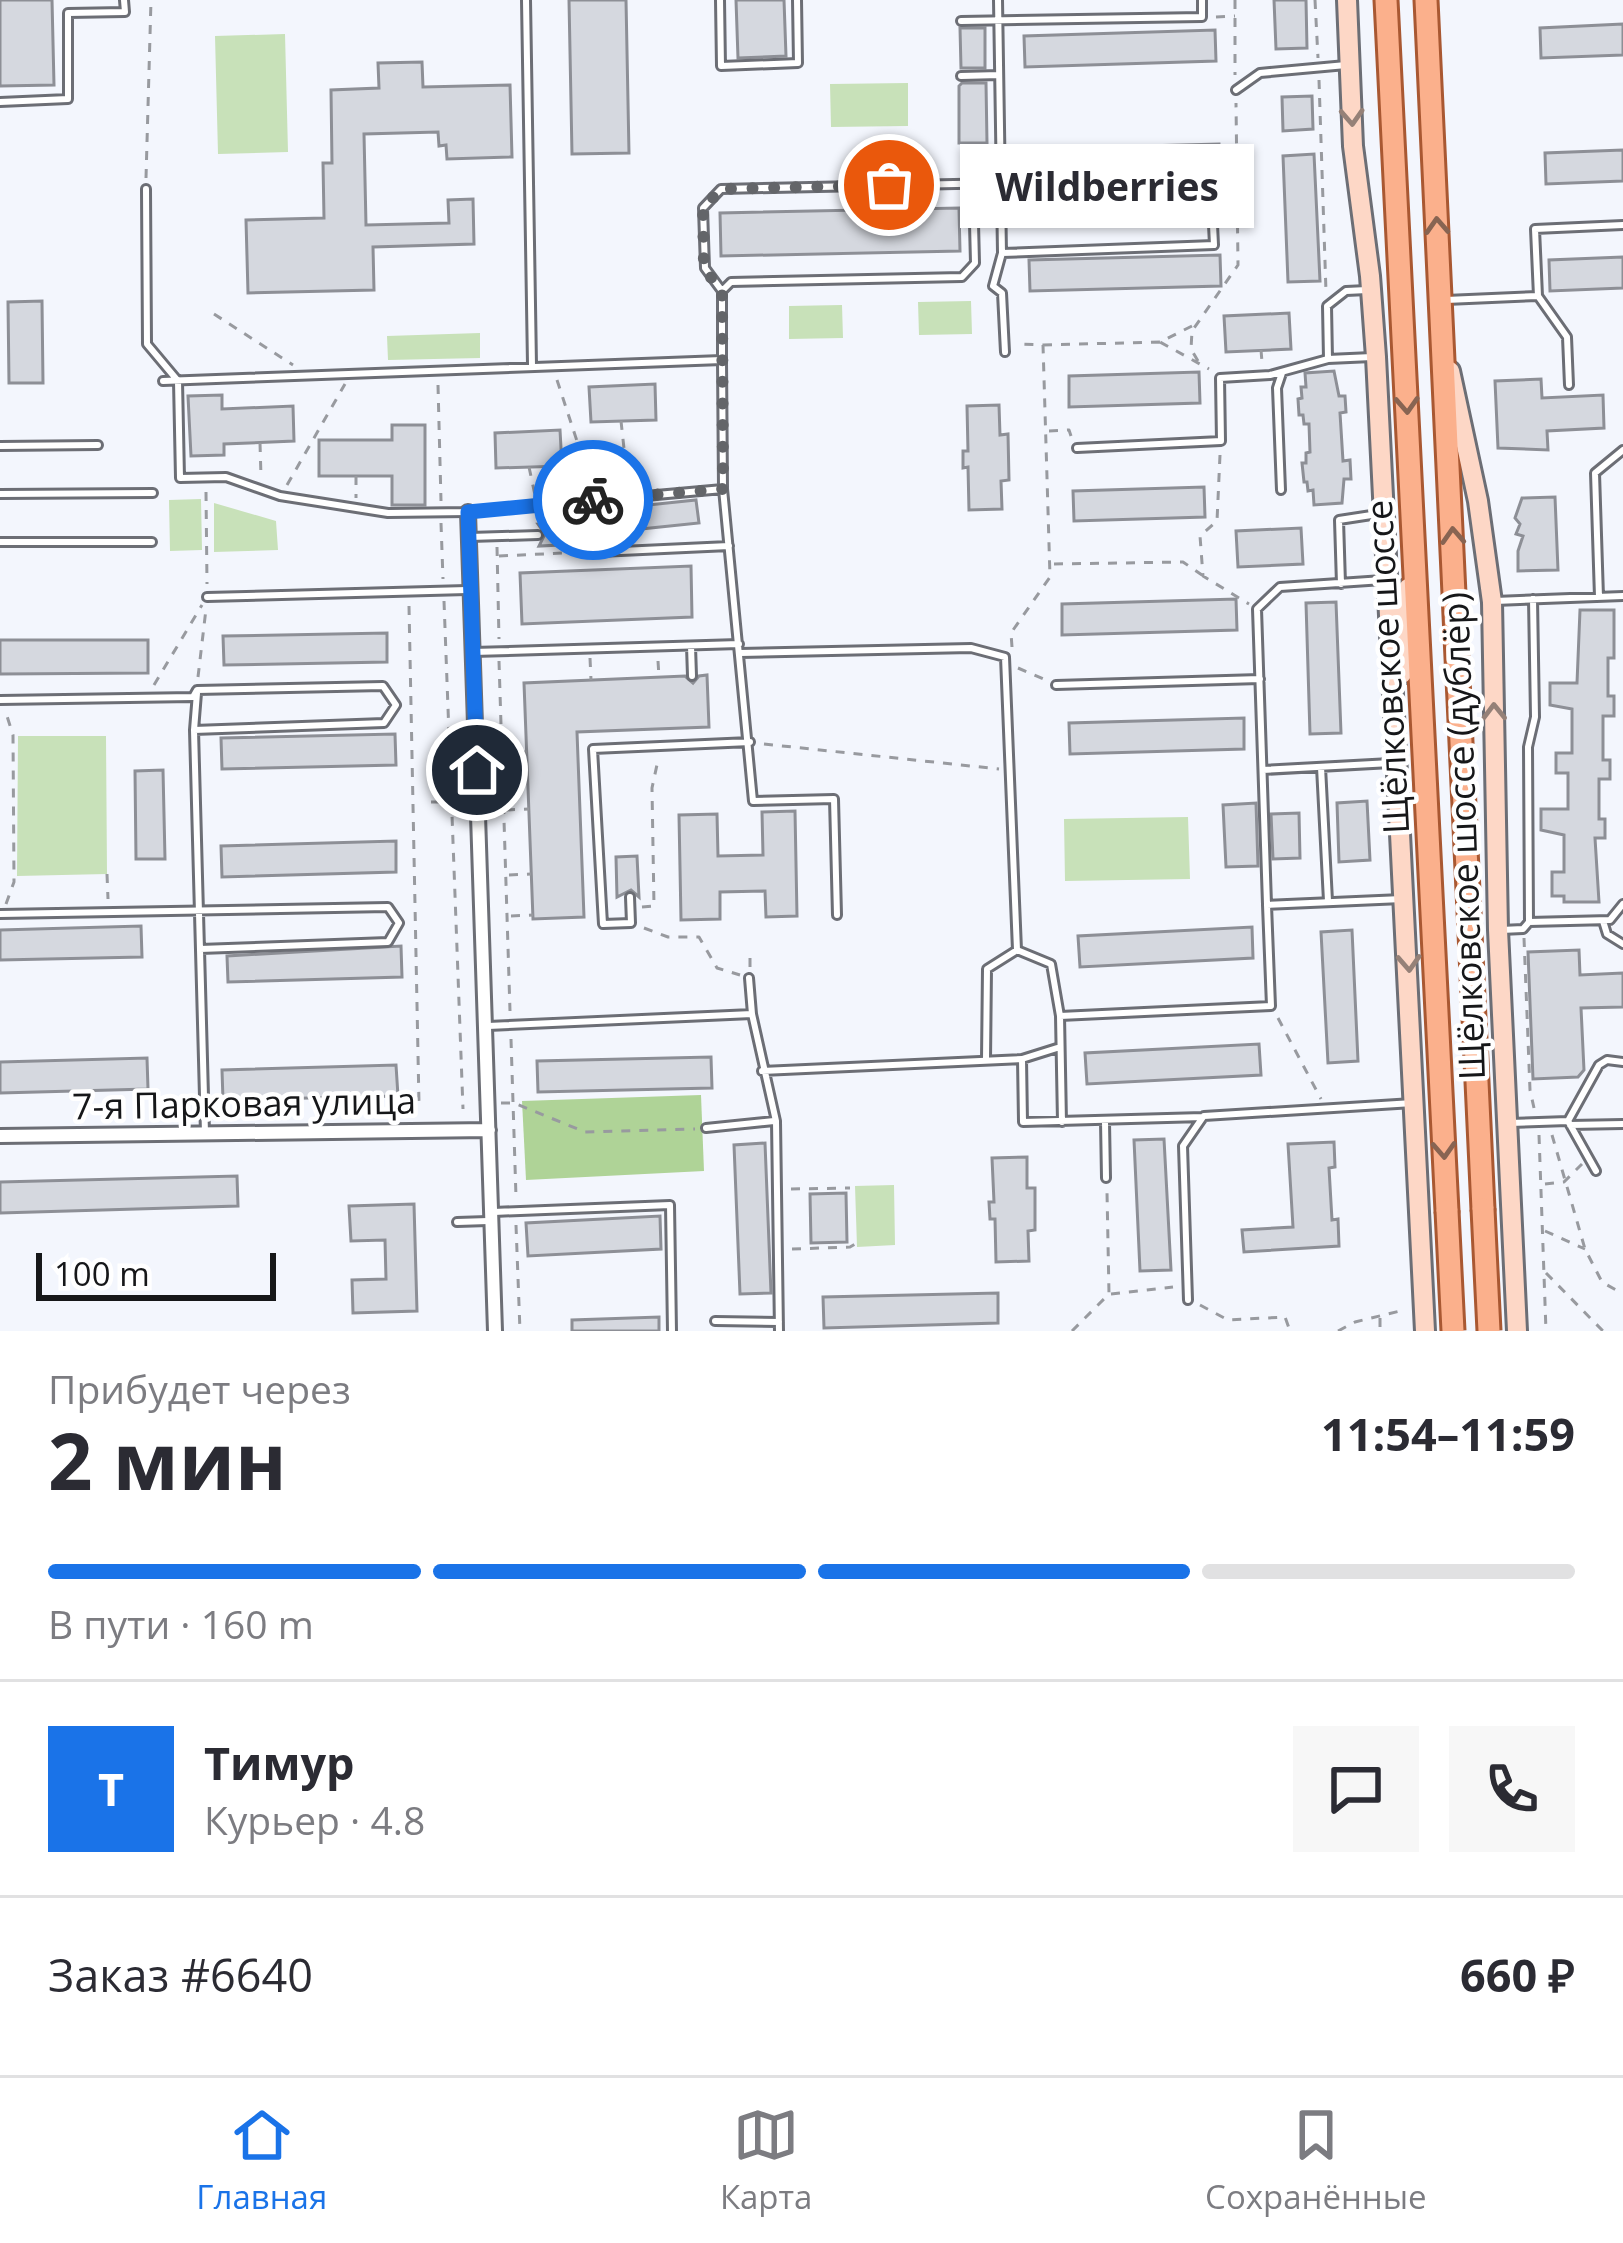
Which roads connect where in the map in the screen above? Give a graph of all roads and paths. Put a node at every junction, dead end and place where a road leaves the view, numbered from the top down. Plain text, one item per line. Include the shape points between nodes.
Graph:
1 (124, 0) edge
2 (151, 0) edge
3 (526, 0) edge
4 (719, 0) edge
5 (797, 0) edge
6 (998, 0) edge
7 (1202, 0) edge
8 (1234, 0) edge
9 (1316, 0) edge
10 (1347, 0) edge
11 (1386, 0) edge
12 (1426, 0) edge
13 (1235, 16) junction
14 (1202, 17) junction
15 (998, 19) junction
16 (961, 21) dead end
17 (1350, 65) junction
18 (1318, 67) junction
19 (999, 75) junction
20 (961, 76) dead end
21 (1236, 90) junction
22 (0, 102) edge
23 (1190, 176) dead end
24 (1125, 177) dead end
25 (1063, 179) dead end
26 (973, 183) junction
27 (1002, 183) junction
28 (146, 189) joint
29 (1182, 205) junction
30 (1057, 206) junction
31 (1118, 206) junction
32 (1001, 207) junction
33 (1623, 225) edge
34 (1002, 253) junction
35 (1371, 289) junction
36 (722, 292) junction
37 (1538, 296) junction
38 (1441, 300) junction
39 (1327, 305) junction
40 (214, 314) dead end
41 (1196, 323) junction
42 (1160, 342) junction
43 (1444, 343) junction
44 (1043, 345) junction
45 (1004, 348) joint
46 (1376, 357) junction
47 (1328, 359) junction
48 (722, 360) junction
49 (1198, 361) junction
50 (552, 364) junction
51 (532, 365) junction
52 (437, 369) junction
53 (352, 372) junction
54 (1282, 373) junction
55 (308, 374) junction
56 (1220, 378) junction
57 (164, 381) dead end
58 (178, 381) junction
59 (1569, 385) dead end
60 (621, 421) dead end
61 (1069, 430) dead end
62 (1047, 431) junction
63 (1221, 441) junction
64 (260, 443) dead end
65 (98, 445) dead end
66 (0, 446) edge
67 (1077, 448) dead end
68 (1623, 450) edge
69 (529, 467) dead end
70 (356, 476) dead end
71 (206, 478) junction
72 (262, 481) dead end
73 (723, 489) junction
74 (284, 490) dead end
75 (1281, 490) dead end
76 (154, 493) dead end
77 (0, 494) edge
78 (629, 497) junction
79 (596, 500) junction
80 (357, 504) dead end
81 (538, 506) junction
82 (468, 512) junction
83 (441, 513) junction
84 (1384, 514) junction
85 (1412, 518) junction
86 (538, 535) dead end
87 (496, 536) junction
88 (469, 537) junction
89 (0, 542) edge
90 (152, 542) dead end
91 (729, 546) junction
92 (598, 552) junction
93 (497, 556) junction
94 (1050, 564) junction
95 (1203, 576) junction
96 (1387, 580) junction
97 (1341, 584) junction
98 (471, 590) junction
99 (444, 591) junction
100 (408, 592) junction
101 (1623, 596) edge
102 (207, 597) junction
103 (1599, 597) junction
104 (1533, 599) junction
105 (1492, 602) junction
106 (1257, 609) junction
107 (691, 646) junction
108 (658, 647) junction
109 (589, 649) junction
110 (740, 649) junction
111 (473, 652) junction
112 (499, 652) junction
113 (1009, 665) junction
114 (692, 676) dead end
115 (658, 677) dead end
116 (1260, 679) junction
117 (591, 680) dead end
118 (1056, 685) joint
119 (197, 690) junction
120 (153, 698) junction
121 (1, 700) edge
122 (194, 730) junction
123 (750, 742) junction
124 (661, 746) junction
125 (526, 752) dead end
126 (502, 753) junction
127 (1396, 763) junction
128 (1322, 767) junction
129 (1010, 770) junction
130 (1263, 770) junction
131 (430, 802) dead end
132 (452, 802) junction
133 (529, 809) dead end
134 (504, 810) junction
135 (107, 874) dead end
136 (531, 874) dead end
137 (506, 875) junction
138 (630, 897) dead end
139 (1405, 898) junction
140 (1328, 902) junction
141 (1623, 904) edge
142 (1268, 905) junction
143 (631, 907) junction
144 (199, 910) junction
145 (110, 912) junction
146 (1, 914) edge
147 (533, 915) dead end
148 (837, 915) dead end
149 (507, 916) junction
150 (1604, 921) junction
151 (632, 922) junction
152 (1529, 922) junction
153 (1498, 930) junction
154 (1623, 944) edge
155 (200, 949) junction
156 (1017, 950) junction
157 (749, 978) joint
158 (1270, 1006) junction
159 (752, 1014) junction
160 (1060, 1016) junction
161 (511, 1024) junction
162 (486, 1026) junction
163 (1058, 1047) junction
164 (1022, 1059) junction
165 (986, 1060) junction
166 (1623, 1062) edge
167 (762, 1071) junction
168 (514, 1102) junction
169 (1416, 1102) junction
170 (419, 1104) dead end
171 (1322, 1108) junction
172 (464, 1109) dead end
173 (1203, 1117) junction
174 (776, 1121) junction
175 (1105, 1121) junction
176 (1549, 1121) junction
177 (1062, 1122) junction
178 (1506, 1123) junction
179 (1569, 1123) junction
180 (1623, 1124) edge
181 (706, 1128) joint
182 (489, 1130) junction
183 (205, 1133) junction
184 (0, 1136) edge
185 (1588, 1159) junction
186 (1596, 1171) dead end
187 (1106, 1178) joint
188 (1564, 1182) junction
189 (1542, 1185) dead end
190 (850, 1188) dead end
191 (777, 1190) junction
192 (516, 1211) junction
193 (492, 1216) junction
194 (457, 1222) dead end
195 (1543, 1230) dead end
196 (857, 1243) dead end
197 (778, 1249) junction
198 (1586, 1250) junction
199 (1545, 1272) dead end
200 (1187, 1285) junction
201 (1109, 1294) junction
202 (1623, 1294) edge
203 (1188, 1300) joint
204 (1514, 1302) junction
205 (1447, 1305) dead end
206 (1404, 1310) dead end
207 (1379, 1316) junction
208 (715, 1321) dead end
209 (779, 1327) edge
210 (495, 1331) edge
211 (520, 1331) edge
212 (672, 1331) edge
213 (1072, 1331) edge
214 (1290, 1331) edge
215 (1338, 1331) edge
216 (1380, 1331) edge
217 (1425, 1331) edge
218 (1457, 1331) edge
219 (1486, 1331) edge
220 (1516, 1331) edge
221 (1603, 1331) edge

1 - 22 lane via 125,12 68,13 68,99
2 - 28 path
3 - 51 lane
4 - 5 lane via 721,66 797,63
6 - 15 lane
7 - 14 lane
8 - 13 path
9 - 18 path
10 - 17 main road, Щёлковское шоссе (дублёр)
11 -> 85 main road, Щёлковское шоссе
38 -> 12 main road, Щёлковское шоссе
13 - 14 path
13 - 21 path
14 - 15 lane
15 - 16 lane
15 - 19 lane
17 - 18 lane
17 -> 35 main road, Щёлковское шоссе (дублёр)
18 - 21 lane via 1260,73
18 - 39 path
19 - 20 lane
19 - 27 lane
21 - 41 path via 1238,265
23 - 29 path
24 - 31 path
25 - 30 path
26 - 27 lane
26 - 36 lane via 975,263 962,277 731,282
26 - 36 lane via 721,189 703,208 704,268
27 - 32 lane
28 - 58 lane via 147,344
29 - 31 lane
29 - 34 lane via 1212,204 1214,245
30 - 31 lane
30 - 32 lane
32 - 34 lane
33 - 37 lane via 1534,229
34 - 45 lane via 993,286 1002,293
35 - 39 lane via 1346,291
35 - 46 main road, Щёлковское шоссе (дублёр)
36 - 48 lane
37 - 38 lane
37 - 59 lane via 1567,337
38 - 43 main road, Щёлковское шоссе
39 - 47 lane
40 - 55 path
41 - 42 path
41 - 49 path via 1190,344
42 - 44 path
42 - 49 path
43 - 105 main road, Щёлковское шоссе (дублёр)
219 -> 43 main road, Щёлковское шоссе, bridge
44 - 45 path
44 - 62 path
46 - 47 lane
46 - 84 main road, Щёлковское шоссе (дублёр)
47 - 54 lane
48 - 50 lane
48 - 73 lane
49 - 56 path
50 - 51 lane
50 - 79 path
51 - 52 lane
52 - 53 lane
52 - 83 path
53 - 55 lane
53 - 74 path
54 - 56 lane
54 - 75 lane
55 - 58 lane
56 - 63 lane
57 - 58 lane
58 - 71 lane via 180,478
60 - 78 path
61 - 62 path
62 - 94 path
63 - 67 lane
63 - 95 path via 1217,521 1201,536
64 - 72 path
65 - 66 lane
68 - 103 lane via 1595,473
69 - 81 path
70 - 80 path
71 - 83 lane via 388,513
71 - 102 path
73 - 78 lane
73 - 91 lane
76 - 77 lane
78 - 79 lane
79 - 81 lane
79 - 92 path
81 - 82 lane
82 - 83 lane
82 - 88 street
83 - 99 path
84 - 96 main road, Щёлковское шоссе (дублёр)
84 - 97 lane via 1339,520
85 - 127 main road
85 -> 218 main road, Щёлковское шоссе, bridge
86 - 87 lane
87 - 88 lane
87 - 93 path
88 - 98 street
89 - 90 lane
91 - 92 lane
91 - 110 lane
92 - 93 path
93 - 112 path
94 - 95 path via 1183,562
94 - 113 path via 1050,577 1011,633
95 - 106 path
96 - 97 lane
96 - 127 main road, Щёлковское шоссе (дублёр)
97 - 106 lane via 1280,587
98 - 99 lane
98 - 111 street
99 - 100 lane
99 - 132 path
100 - 102 lane
100 - 170 path
101 - 103 lane
102 - 119 path
102 - 120 path
103 - 104 lane
104 - 105 lane
104 - 152 lane
153 -> 105 main road, Щёлковское шоссе (дублёр)
106 - 116 lane
107 - 108 lane
107 - 110 lane
107 - 114 lane
108 - 109 lane
108 - 115 path
109 - 112 lane
109 - 117 path
110 - 113 lane via 971,648
110 - 123 lane
111 - 112 lane
111 - 162 street
112 - 126 path
113 - 118 path
113 - 129 lane
116 - 118 lane
116 - 130 lane
119 - 120 lane via 193,697
119 - 122 lane
119 - 122 lane via 382,686 396,705 384,723
120 - 121 lane
121 - 146 path via 13,735 16,807 14,882
122 - 144 lane
123 - 124 lane
123 - 129 path
123 - 148 lane via 753,801 834,799
124 - 143 path via 652,788 654,906
124 - 151 lane via 593,749 603,924
125 - 126 path
126 - 134 path
127 - 128 lane
127 - 139 main road, Щёлковское шоссе (дублёр)
128 - 130 lane
128 - 140 lane
129 - 156 lane
130 - 142 lane
131 - 132 path
132 - 172 path
133 - 134 path
134 - 137 path
135 - 145 path
136 - 137 path
137 - 149 path
138 - 143 lane
139 - 140 lane
139 -> 169 main road, Щёлковское шоссе (дублёр)
140 - 142 lane
141 - 150 lane
142 - 158 lane
143 - 151 lane
144 - 145 lane
144 - 155 lane
144 - 155 lane via 388,907 399,923 388,942
145 - 146 lane
147 - 149 path
149 - 161 path
150 - 152 lane
150 - 154 lane
151 - 157 path via 668,937 699,937 717,968
152 - 153 lane
153 - 178 main road, Щёлковское шоссе (дублёр)
155 - 183 lane
156 - 160 lane via 1051,964
156 - 165 lane via 987,969
157 - 159 lane
158 - 160 lane
158 - 171 path
159 - 161 lane
159 - 167 lane
160 - 163 lane
161 - 162 lane
161 - 168 path
162 - 182 street
163 - 164 lane
163 - 177 lane
164 - 165 lane
164 - 177 lane via 1023,1122
165 - 167 lane
166 - 179 lane via 1599,1065
167 - 174 lane
168 - 181 path via 586,1132
168 - 192 path
169 - 171 lane
169 - 217 main road, Щёлковское шоссе (дублёр)
171 - 173 lane
173 - 175 lane
173 - 200 lane via 1183,1146
174 - 181 lane
174 - 191 lane
175 - 177 lane
175 - 187 lane
176 - 178 lane
176 - 179 lane
176 - 188 path
178 - 204 main road, Щёлковское шоссе (дублёр)
179 - 180 lane
179 - 185 lane
182 - 183 street, 7-я Парковая улица
182 - 193 street
183 - 184 street, 7-я Парковая улица
185 - 186 lane
185 - 188 path
187 - 201 path
188 - 189 path
188 - 198 path
190 - 191 path
191 - 197 lane
192 - 193 lane
192 - 211 path
192 - 212 lane via 670,1204
193 - 194 lane
193 - 210 street
195 - 198 path
196 - 197 path
197 - 209 lane
198 - 202 path via 1602,1282
199 - 221 path
200 - 201 path
200 - 203 lane
201 - 213 path
203 - 214 path via 1228,1320 1286,1317
204 - 219 lane via 1482,1304
204 - 220 main road, Щёлковское шоссе (дублёр)
205 - 218 lane via 1460,1304
206 - 207 path
207 - 215 path
207 - 216 path
208 - 209 lane

